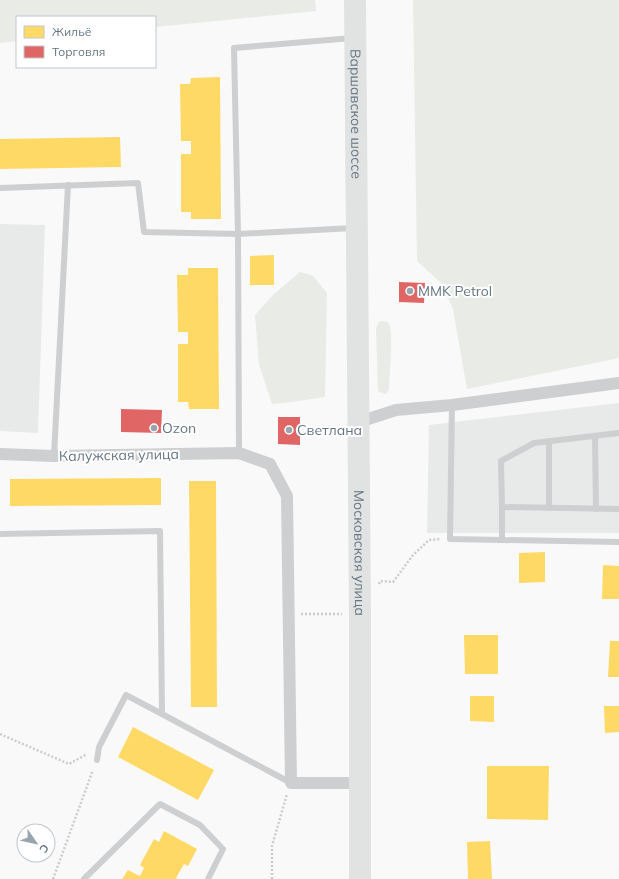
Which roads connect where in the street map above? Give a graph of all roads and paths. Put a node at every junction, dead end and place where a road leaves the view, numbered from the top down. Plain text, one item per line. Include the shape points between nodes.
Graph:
1 (355, 0) edge
2 (355, 37) junction
3 (68, 185) junction
4 (0, 188) edge
5 (357, 228) junction
6 (238, 234) junction
7 (619, 383) edge
8 (452, 405) junction
9 (358, 422) junction
10 (619, 433) edge
11 (595, 436) junction
12 (549, 441) junction
13 (239, 453) junction
14 (0, 454) edge
15 (54, 456) junction
16 (502, 507) junction
17 (549, 508) junction
18 (596, 509) junction
19 (619, 509) edge
20 (0, 534) edge
21 (502, 540) junction
22 (619, 542) edge
23 (162, 714) junction
24 (0, 734) edge
25 (99, 747) junction
26 (97, 760) joint
27 (291, 782) junction
28 (360, 783) junction
29 (53, 879) edge
30 (84, 879) edge
31 (208, 879) edge
32 (272, 879) edge
33 (360, 879) edge

1 - 2 highway, Варшавское шоссе
2 - 5 highway, Варшавское шоссе
2 - 6 lane via 234,48
3 - 4 lane
3 - 6 lane via 138,183 144,232
3 - 15 lane
5 - 6 lane
5 - 9 highway, Московская улица
6 - 13 lane
7 - 8 street
8 - 9 street via 396,410
8 - 21 lane via 450,539
9 - 28 highway, Московская улица
10 - 11 lane
11 - 12 lane
11 - 18 lane
12 - 16 lane via 534,443 501,461
12 - 17 lane
13 - 15 street, Калужская улица
13 - 27 street via 270,464 288,496
14 - 15 street, Калужская улица
16 - 17 lane
16 - 21 lane
17 - 18 lane
18 - 19 lane
20 - 23 lane via 160,531
21 - 22 lane
23 - 25 lane via 126,695
23 - 27 lane
24 - 25 path via 69,764
25 - 26 lane
26 - 29 path
27 - 28 street
27 - 32 path via 272,846
28 - 33 highway, Московская улица
30 - 31 lane via 160,804 200,826 223,849

